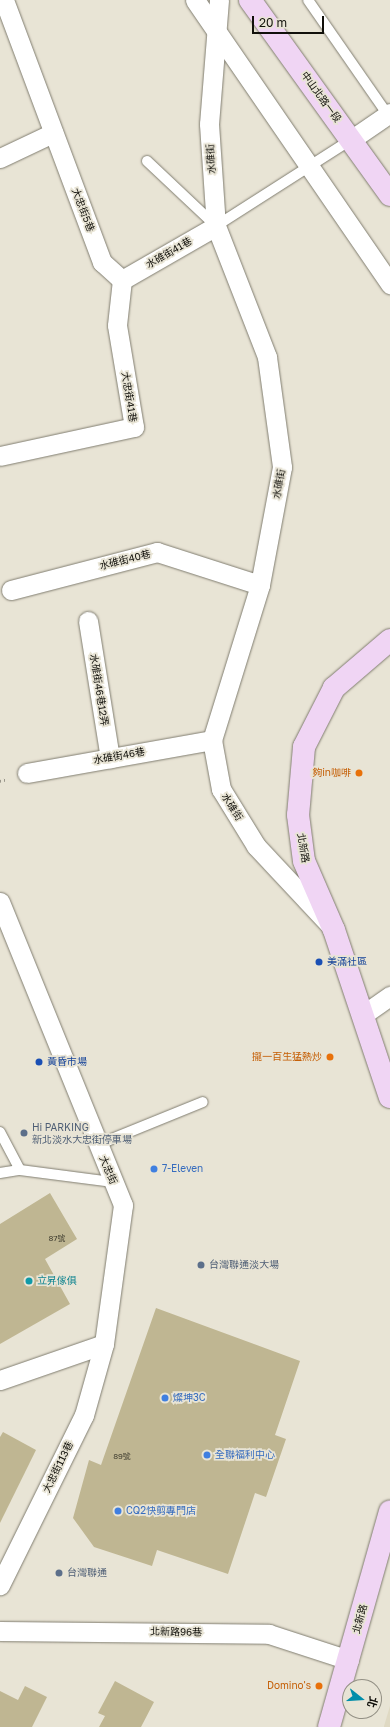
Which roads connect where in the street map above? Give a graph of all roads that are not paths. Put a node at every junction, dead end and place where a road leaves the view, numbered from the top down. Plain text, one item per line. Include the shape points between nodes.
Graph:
1 (4, 0) edge
2 (194, 0) edge
3 (218, 0) edge
4 (250, 0) edge
5 (308, 0) edge
6 (217, 35) junction
7 (389, 115) edge
8 (53, 133) junction
9 (352, 139) junction
10 (0, 158) edge
11 (147, 161) dead end
12 (309, 166) junction
13 (390, 195) edge
14 (216, 226) junction
15 (122, 280) junction
16 (390, 284) edge
17 (0, 456) edge
18 (260, 585) junction
19 (11, 590) dead end
20 (88, 622) dead end
21 (390, 640) edge
22 (212, 740) junction
23 (110, 758) junction
24 (27, 773) dead end
25 (0, 902) edge
26 (334, 930) junction
27 (390, 996) edge
28 (364, 1014) junction
29 (390, 1097) edge
30 (203, 1102) dead end
31 (0, 1132) edge
32 (97, 1145) junction
33 (20, 1170) junction
34 (0, 1173) edge
35 (113, 1182) junction
36 (104, 1344) junction
37 (0, 1380) edge
38 (390, 1512) edge
39 (0, 1585) edge
40 (0, 1631) edge
41 (349, 1660) junction
42 (329, 1727) edge

1 - 8 street, 大忠街5巷
2 - 6 street
3 - 6 street, 水碓街
4 - 9 main road, 中山北路一段
5 - 7 lane
6 - 12 street
6 - 14 street, 水碓街 via 209,124
7 - 9 street
8 - 10 street
8 - 15 street, 大忠街5巷 via 102,262
9 - 12 lane
9 - 13 main road, 中山北路一段
11 - 14 lane
12 - 14 lane
12 - 16 street
14 - 15 street, 水碓街41巷
14 - 18 street, 水碓街 via 267,357 282,466
15 - 17 street, 大忠街41巷 via 117,325 134,427
18 - 19 street, 水碓街40巷 via 157,552
18 - 22 street, 水碓街
20 - 23 street, 水碓街46巷12弄
21 - 26 main road, 北新路 via 334,688 304,747 298,815 304,861
22 - 23 street, 水碓街46巷
22 - 26 street, 水碓街 via 220,789 256,846
23 - 24 street, 水碓街46巷
25 - 32 street, 大忠街
26 - 28 main road, 北新路
27 - 28 street
28 - 29 main road, 北新路
30 - 32 lane
31 - 33 lane
32 - 35 street, 大忠街
33 - 34 lane
33 - 35 lane
35 - 36 street, 大忠街 via 123,1205
36 - 37 street
36 - 39 street, 大忠街113巷 via 84,1415
38 - 41 main road, 北新路
40 - 41 street, 北新路96巷 via 269,1634
41 - 42 main road, 北新路

